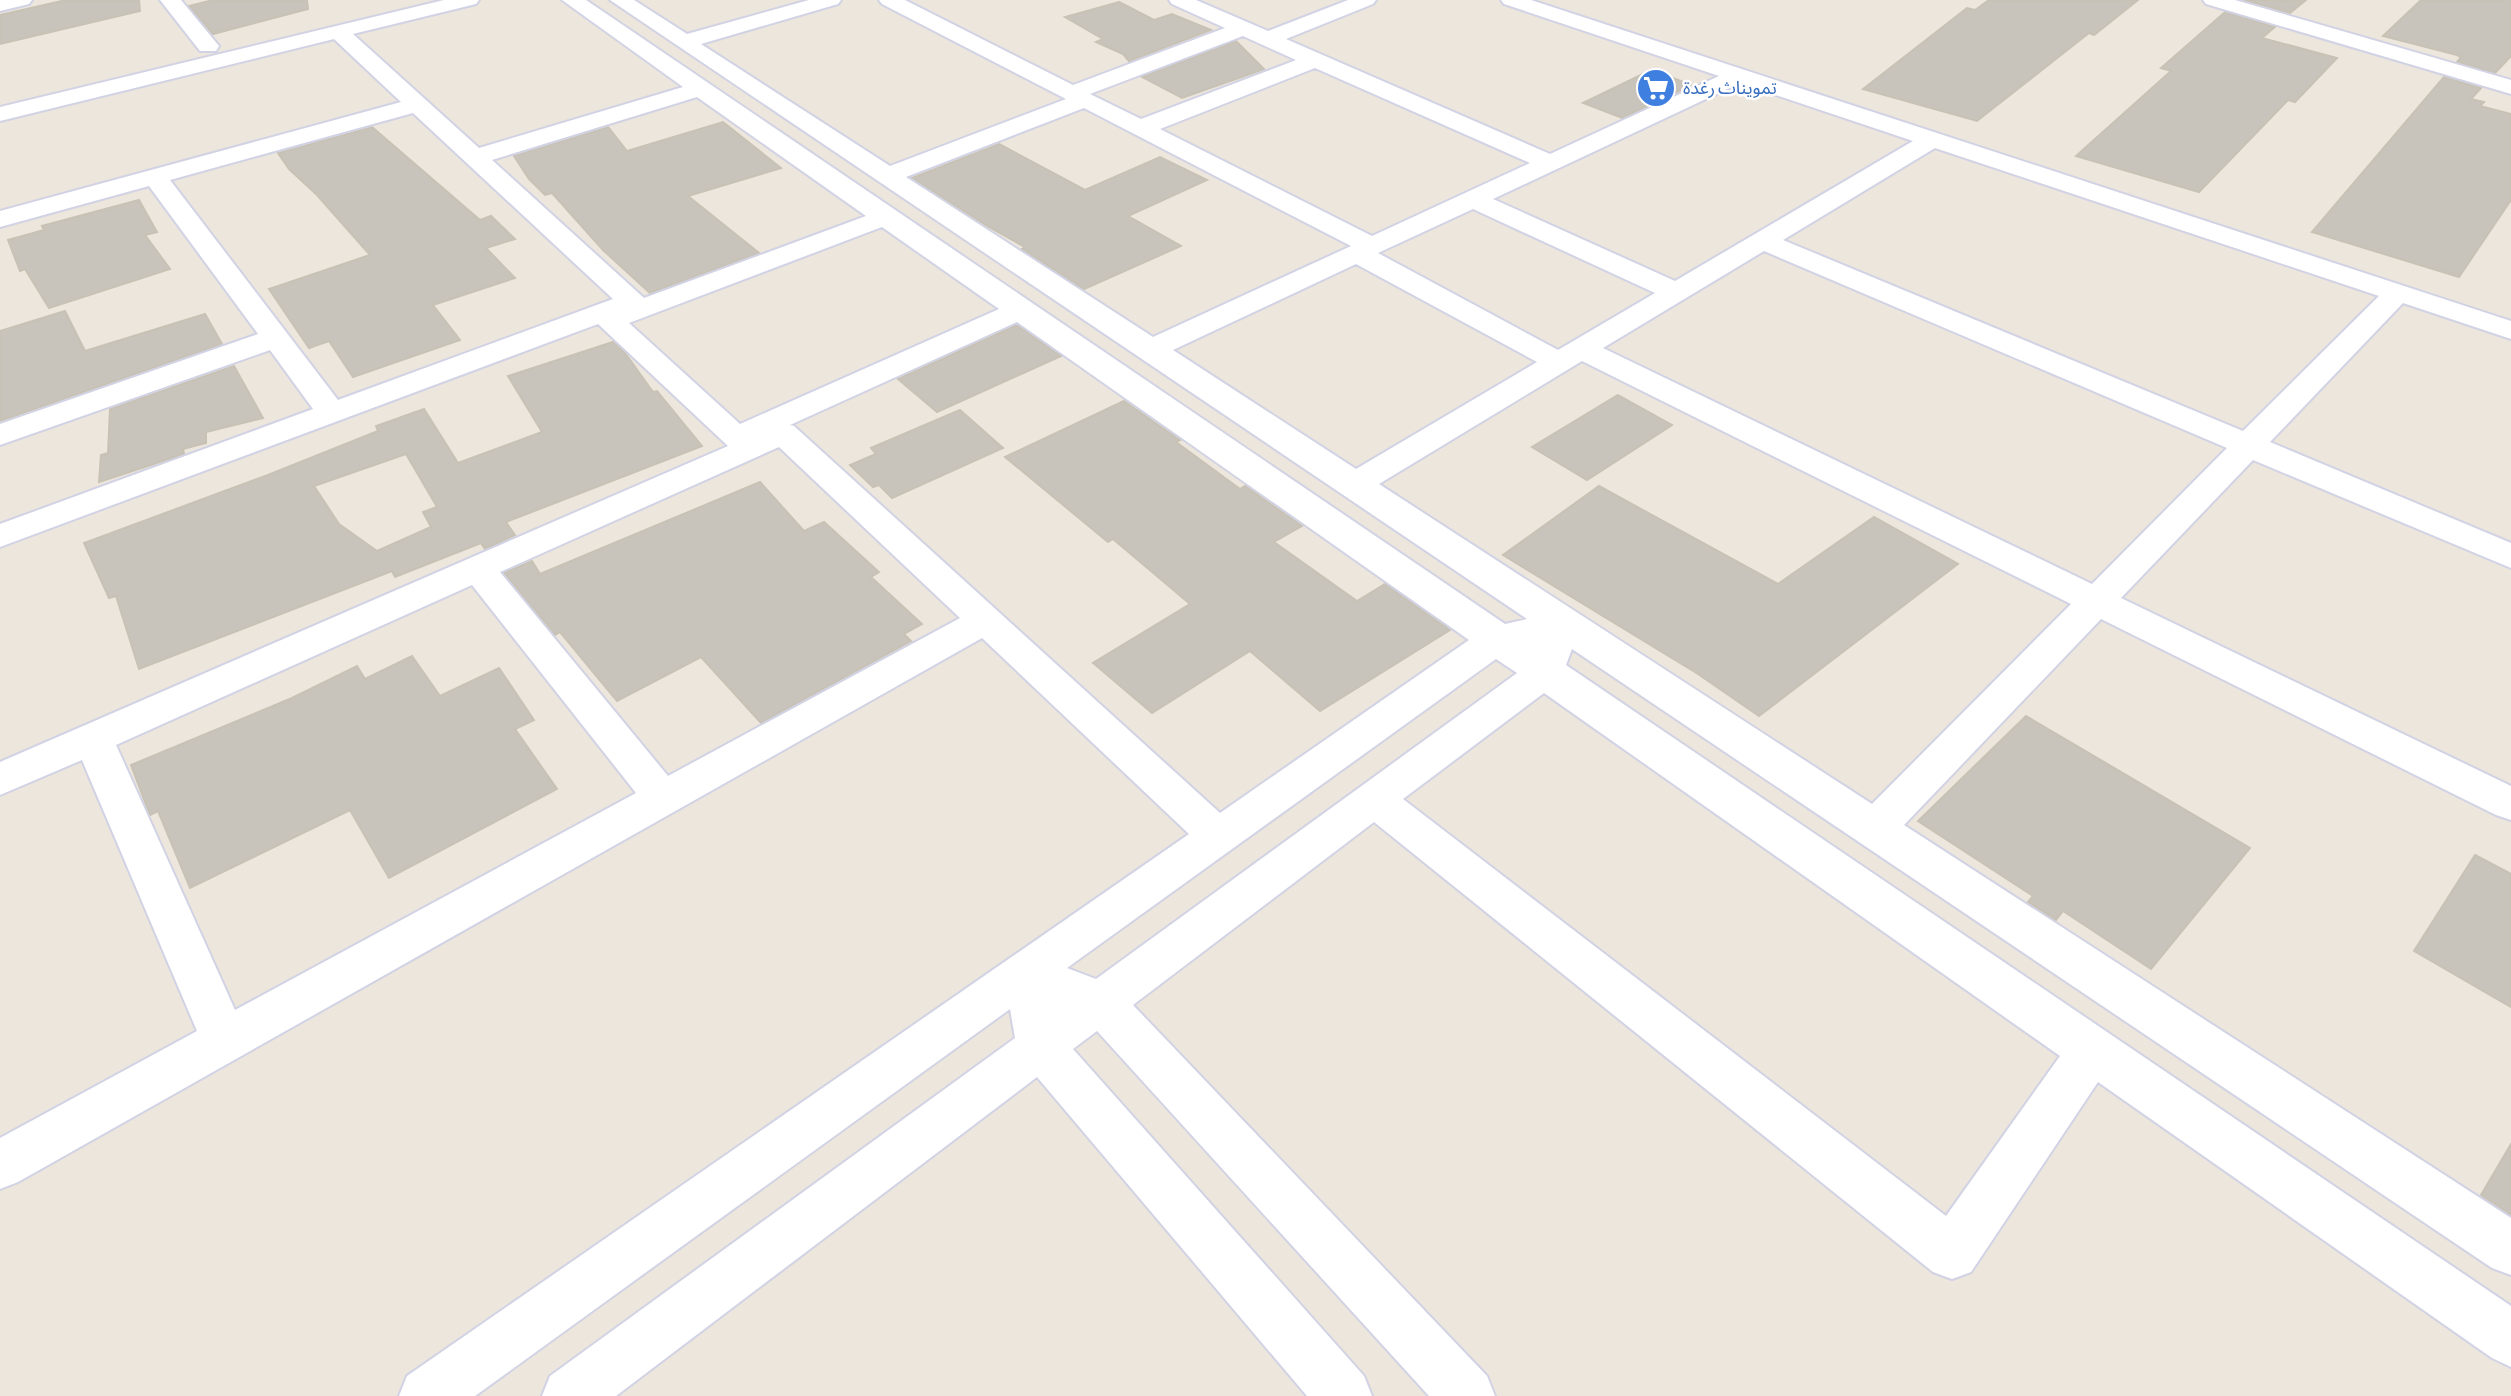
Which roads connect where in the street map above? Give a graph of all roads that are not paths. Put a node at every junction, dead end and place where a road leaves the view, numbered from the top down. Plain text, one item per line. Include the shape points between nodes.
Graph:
1 (22, 0) edge
2 (170, 0) edge
3 (404, 0) edge
4 (469, 0) edge
5 (572, 0) edge
6 (620, 0) edge
7 (831, 0) edge
8 (889, 0) edge
9 (1179, 0) edge
10 (1366, 0) edge
11 (1511, 0) edge
12 (2213, 0) edge
13 (0, 5) edge
14 (1244, 28) junction
15 (338, 32) junction
16 (1267, 39) junction
17 (684, 42) junction
18 (208, 46) junction
19 (1315, 60) junction
20 (1739, 75) junction
21 (2511, 87) edge
22 (701, 89) junction
23 (0, 96) edge
24 (1078, 96) junction
25 (418, 104) junction
26 (0, 114) edge
27 (1140, 128) junction
28 (1933, 139) junction
29 (475, 157) junction
30 (1550, 163) junction
31 (886, 176) junction
32 (155, 177) junction
33 (1472, 199) junction
34 (886, 217) junction
35 (0, 219) edge
36 (1763, 241) junction
37 (1364, 250) junction
38 (1676, 292) junction
39 (2398, 293) junction
40 (1021, 310) junction
41 (621, 311) junction
42 (2511, 330) edge
43 (276, 338) junction
44 (1149, 350) junction
45 (1570, 355) junction
46 (331, 413) junction
47 (783, 433) junction
48 (0, 435) edge
49 (736, 438) junction
50 (2247, 446) junction
51 (1353, 485) junction
52 (0, 536) edge
53 (2511, 556) edge
54 (478, 568) junction
55 (2097, 601) junction
56 (985, 620) junction
57 (1562, 623) junction
58 (1497, 639) junction
59 (1545, 672) junction
60 (93, 738) junction
61 (0, 779) edge
62 (663, 798) junction
63 (1374, 799) junction
64 (2511, 804) edge
65 (1874, 828) junction
66 (1218, 836) junction
67 (1026, 972) junction
68 (1100, 1002) junction
69 (225, 1040) junction
70 (1041, 1046) junction
71 (2092, 1050) junction
72 (0, 1165) edge
73 (2511, 1249) edge
74 (2511, 1339) edge
75 (427, 1396) edge
76 (570, 1396) edge
77 (1344, 1396) edge
78 (1467, 1396) edge

1 - 13 street
2 - 18 street
3 - 18 street
4 - 15 street
5 - 22 street
6 - 17 street
7 - 17 street
8 - 24 street
9 - 14 street
10 - 16 street
11 - 20 street
12 - 21 street
14 - 16 street
14 - 24 street
15 - 25 street
15 - 26 street
16 - 19 street
17 - 31 street
18 - 23 street
19 - 27 street
19 - 30 street
20 - 28 street
20 - 30 street
22 - 29 street
22 - 34 street
24 - 27 street
24 - 31 street
25 - 29 street
25 - 32 street
27 - 37 street
28 - 36 street
28 - 39 street
29 - 41 street
30 - 33 street
31 - 44 street
32 - 35 street
32 - 43 street
33 - 37 street
33 - 38 street
34 - 40 street
34 - 41 street
36 - 38 street
36 - 50 street
37 - 44 street
37 - 45 street
38 - 45 street
39 - 42 street
39 - 50 street
40 - 49 street
40 - 58 street
41 - 46 street
41 - 49 street
43 - 46 street
43 - 48 street
44 - 51 street
45 - 51 street
45 - 55 street
46 - 52 street
47 - 49 street
47 - 54 street
47 - 56 street
50 - 53 street
50 - 55 street
51 - 57 street
54 - 60 street
54 - 62 street
55 - 64 street
55 - 65 street
56 - 62 street
56 - 66 street
57 - 58 street
57 - 59 street
57 - 65 street
58 - 59 street
58 - 66 street
59 - 63 street
59 - 71 street
60 - 61 street
60 - 69 street
62 - 69 street
63 - 68 street
63 - 71 street via 1952,1253
65 - 73 street
66 - 67 street
67 - 68 street
67 - 70 street
67 - 75 street
68 - 70 street
68 - 78 street
69 - 72 street
70 - 76 street
70 - 77 street
71 - 74 street

